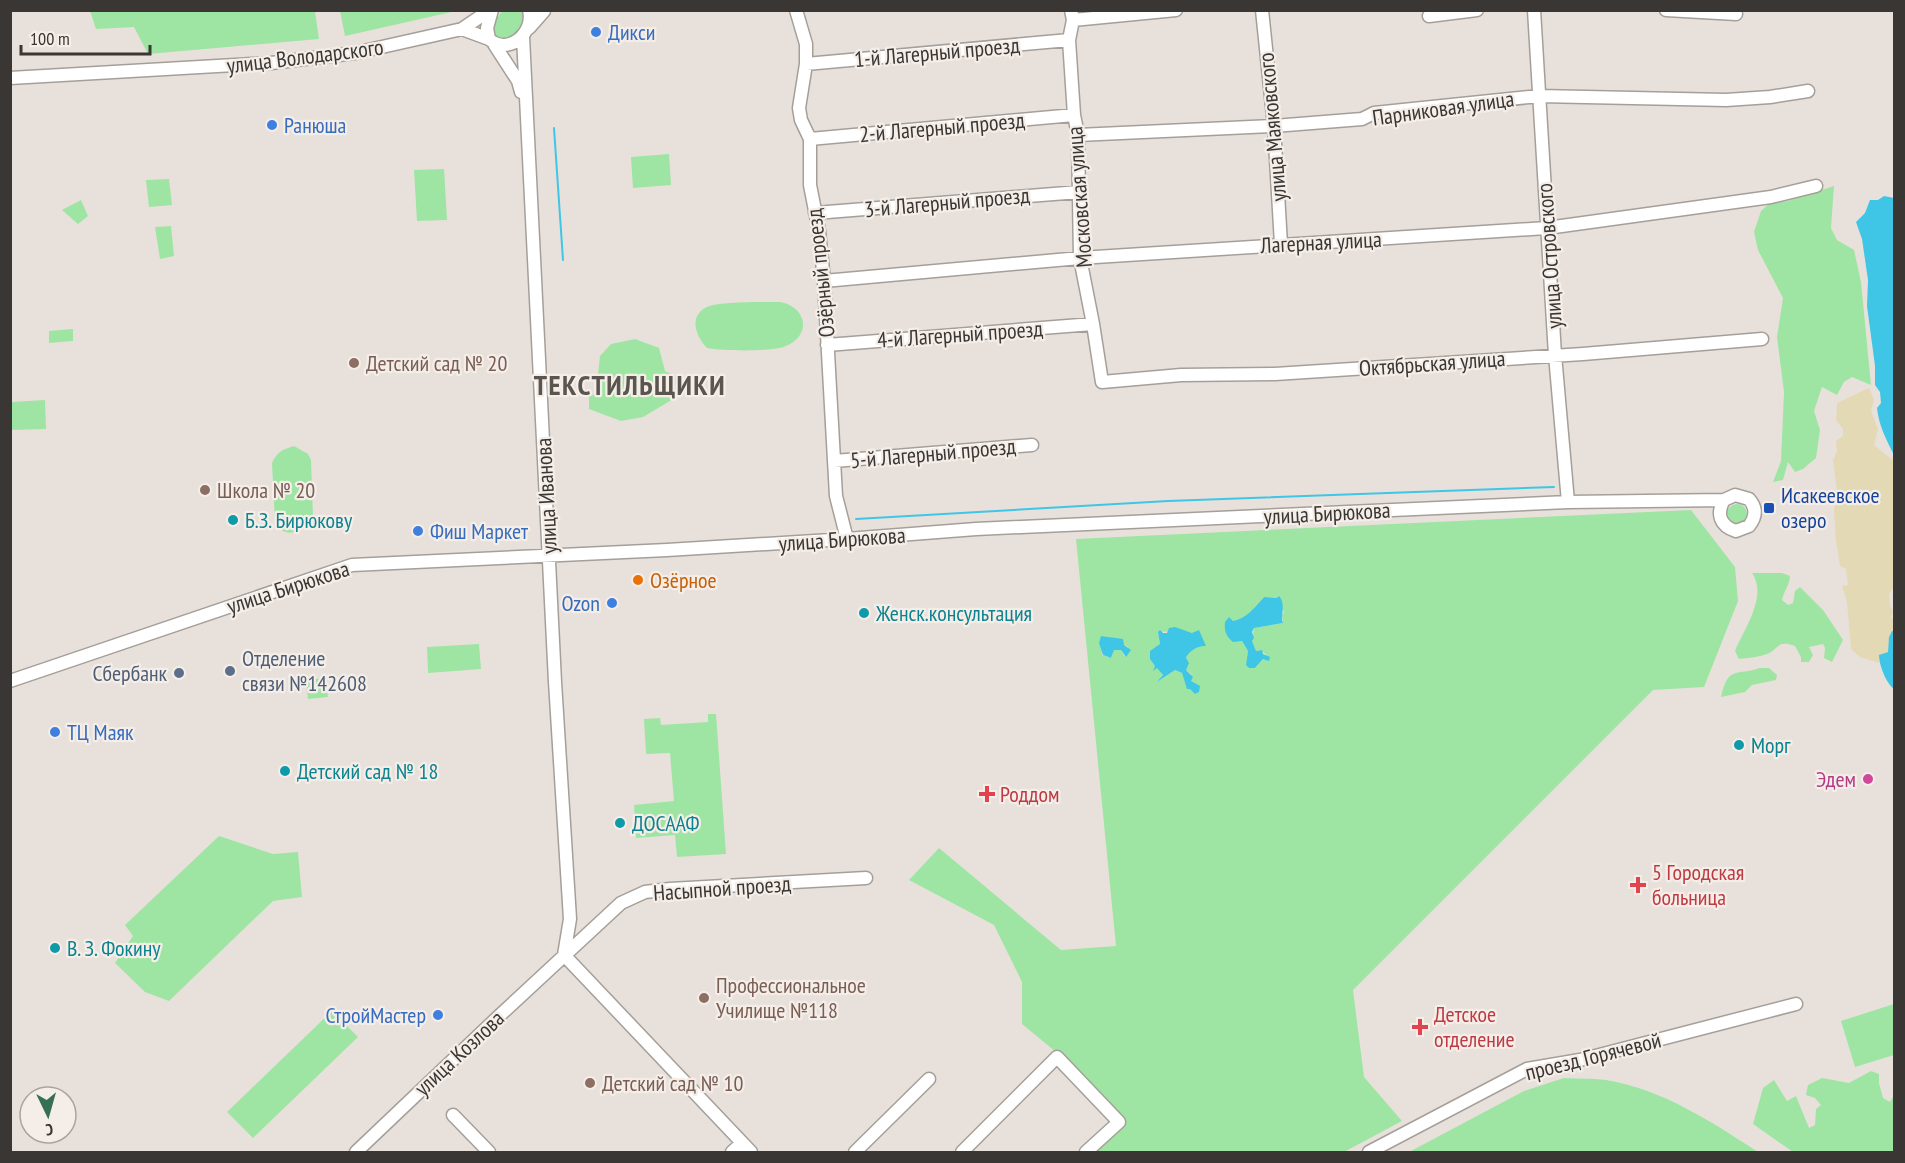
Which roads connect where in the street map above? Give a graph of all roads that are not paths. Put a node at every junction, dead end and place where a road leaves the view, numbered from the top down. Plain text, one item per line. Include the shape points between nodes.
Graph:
1 (491, 10) edge
2 (529, 10) edge
3 (544, 10) edge
4 (796, 10) edge
5 (1176, 10) edge
6 (1262, 10) edge
7 (1477, 10) edge
8 (1534, 10) edge
9 (1666, 10) edge
10 (1736, 14) dead end
11 (1072, 15) edge
12 (1428, 16) dead end
13 (462, 29) junction
14 (525, 34) junction
15 (1069, 40) junction
16 (492, 42) junction
17 (806, 64) junction
18 (10, 78) edge
19 (1808, 91) dead end
20 (1539, 96) junction
21 (526, 111) junction
22 (1074, 115) junction
23 (1274, 126) junction
24 (1078, 135) junction
25 (810, 139) junction
26 (1816, 186) dead end
27 (1079, 192) junction
28 (815, 213) junction
29 (1547, 228) junction
30 (1281, 244) junction
31 (1080, 258) junction
32 (824, 282) junction
33 (1093, 324) junction
34 (1762, 339) dead end
35 (827, 345) junction
36 (1555, 355) junction
37 (1102, 382) joint
38 (1032, 445) dead end
39 (834, 461) junction
40 (1724, 500) junction
41 (1692, 501) junction
42 (1568, 502) junction
43 (1720, 520) junction
44 (847, 539) junction
45 (549, 555) junction
46 (10, 681) edge
47 (866, 878) dead end
48 (564, 955) junction
49 (1796, 1004) dead end
50 (929, 1079) dead end
51 (453, 1115) dead end
52 (742, 1143) junction
53 (356, 1152) edge
54 (489, 1152) edge
55 (732, 1152) edge
56 (751, 1152) edge
57 (855, 1152) edge
58 (962, 1152) edge
59 (1086, 1152) edge
60 (1369, 1152) edge

1 - 13 street
1 - 16 street via 487,28
2 - 14 street, улица Иванова
3 - 14 street
4 - 17 street, Озёрный проезд via 806,44
5 - 11 street
6 - 23 street, улица Маяковского
7 - 12 street
8 - 20 street, улица Островского
9 - 10 street
11 - 15 street, Московская улица
13 - 16 street
13 - 18 street, улица Володарского via 355,53 271,63
14 - 16 street via 509,44
14 - 21 street, улица Иванова
15 - 17 street, 1-й Лагерный проезд
15 - 22 street, Московская улица
16 - 21 street via 518,81
17 - 25 street, Озёрный проезд via 799,108
19 - 20 street, Парниковая улица via 1726,99
20 - 23 street, Парниковая улица
20 - 29 street, улица Островского
21 - 45 street, улица Иванова
22 - 24 street, Московская улица
22 - 25 street, 2-й Лагерный проезд
23 - 24 street, Парниковая улица
23 - 30 street, улица Маяковского
24 - 27 street, Московская улица
25 - 28 street, Озёрный проезд via 810,184
26 - 29 street, Лагерная улица via 1771,197
27 - 28 street, 3-й Лагерный проезд
27 - 31 street, Московская улица
28 - 32 street, Озёрный проезд
29 - 30 street, Лагерная улица
29 - 36 street, улица Островского
30 - 31 street, Лагерная улица
31 - 32 street, Лагерная улица
31 - 33 street, Московская улица
32 - 35 street, Озёрный проезд
33 - 35 street, 4-й Лагерный проезд
33 - 37 street, Московская улица
34 - 36 street, Октябрьская улица
35 - 39 street, Озёрный проезд
36 - 37 street, Октябрьская улица
36 - 42 street, улица Островского
38 - 39 street, 5-й Лагерный проезд
39 - 44 street, Озёрный проезд via 836,496
40 - 41 street, улица Бирюкова
40 - 43 street
40 - 43 street, улица Бирюкова via 1743,496 1752,502 1755,515 1749,526 1740,530 1730,529
41 - 42 street, улица Бирюкова
41 - 43 street, улица Бирюкова
42 - 44 street, улица Бирюкова via 976,529
44 - 45 street, улица Бирюкова
45 - 46 street, улица Бирюкова via 344,566
45 - 48 street, улица Иванова via 570,919
47 - 48 street, Насыпной проезд via 645,892 621,903
48 - 52 street
48 - 53 street, улица Козлова
49 - 60 street, проезд Горячевой via 1527,1069
50 - 57 street
51 - 54 street
52 - 55 street
52 - 56 street
58 - 59 street via 1057,1056 1119,1122

